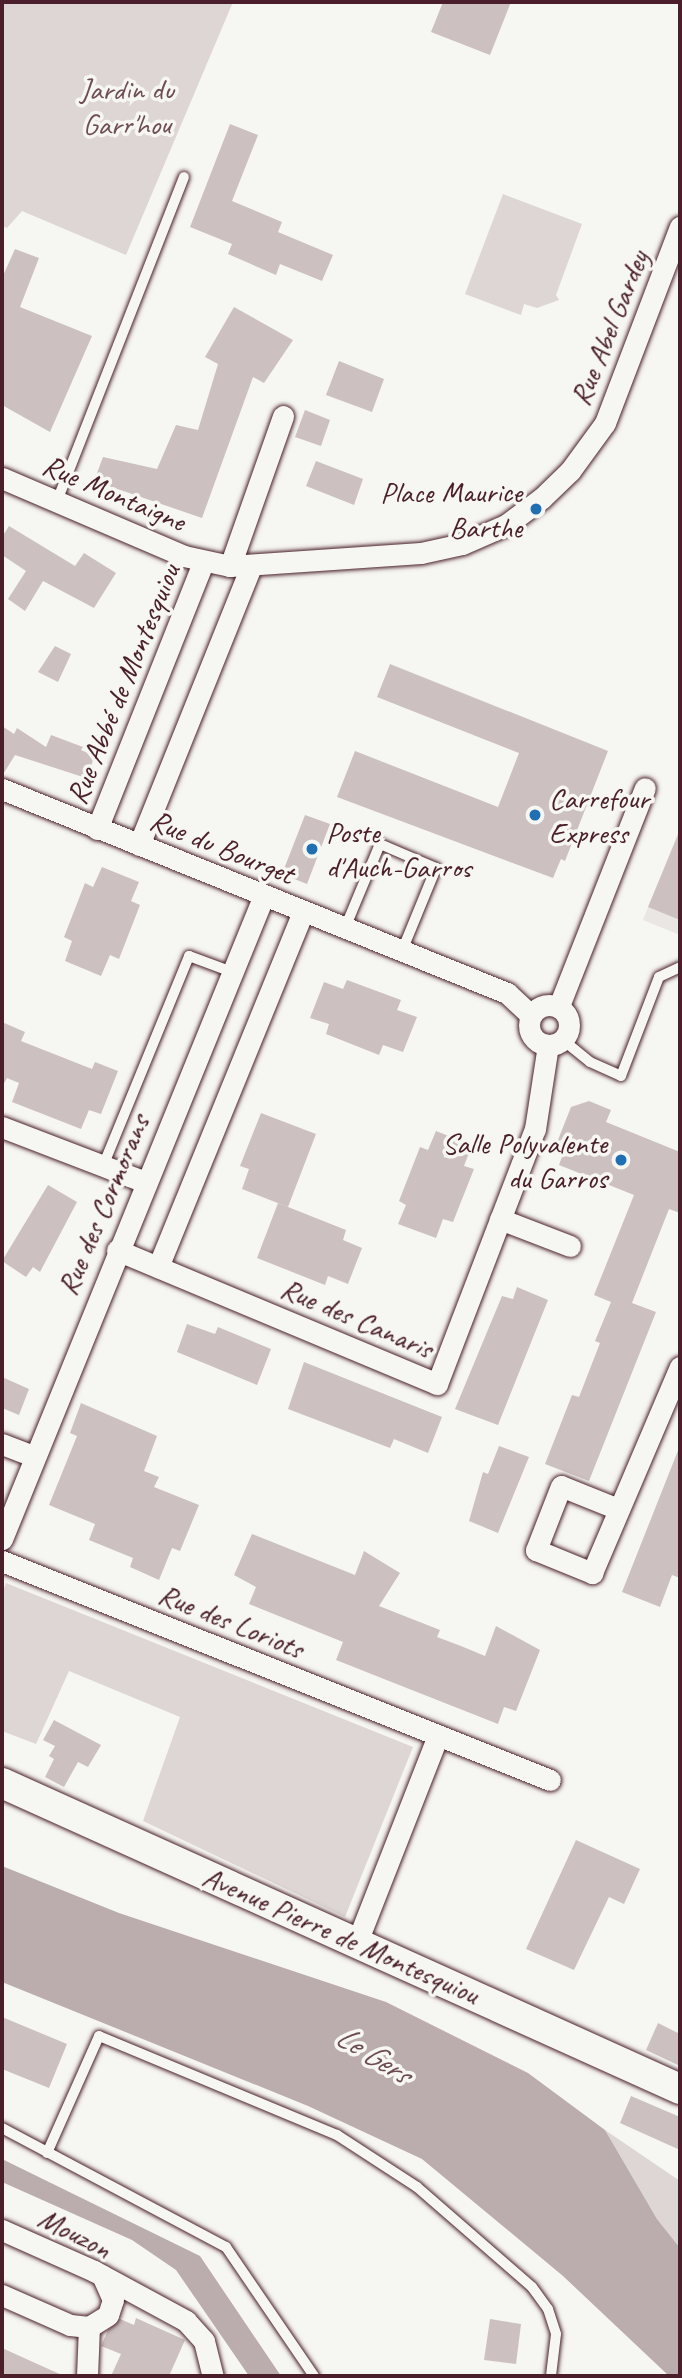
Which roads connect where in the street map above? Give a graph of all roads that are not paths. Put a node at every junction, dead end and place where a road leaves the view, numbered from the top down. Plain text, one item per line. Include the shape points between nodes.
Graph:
1 (184, 177) dead end
2 (680, 227) edge
3 (283, 416) dead end
4 (2, 478) edge
5 (57, 502) junction
6 (204, 562) junction
7 (241, 566) junction
8 (645, 788) dead end
9 (2, 789) edge
10 (97, 829) junction
11 (139, 845) junction
12 (264, 895) junction
13 (303, 912) junction
14 (345, 928) junction
15 (402, 951) junction
16 (680, 967) edge
17 (232, 972) junction
18 (559, 1006) junction
19 (531, 1015) junction
20 (556, 1043) junction
21 (2, 1127) edge
22 (103, 1166) junction
23 (145, 1182) junction
24 (500, 1219) junction
25 (570, 1246) dead end
26 (117, 1250) junction
27 (158, 1267) junction
28 (680, 1367) edge
29 (2, 1444) edge
30 (34, 1456) junction
31 (618, 1509) dead end
32 (2, 1539) edge
33 (2, 1561) edge
34 (438, 1735) junction
35 (550, 1780) dead end
36 (2, 1783) edge
37 (357, 1942) junction
38 (680, 2089) edge
39 (2, 2128) edge
40 (47, 2153) junction
41 (2, 2230) edge
42 (102, 2275) junction
43 (2, 2295) edge
44 (89, 2327) junction
45 (87, 2376) edge
46 (212, 2376) edge
47 (314, 2376) edge
48 (551, 2376) edge

1 - 5 lane
2 - 7 street, Rue Abel Gardey via 605,423 570,471 542,498 506,525 452,546 421,553
3 - 7 street
4 - 5 street, Rue Montaigne
5 - 6 street, Rue Montaigne
6 - 7 street, Rue Abel Gardey
6 - 10 street, Rue Abbé de Montesquiou
7 - 11 street
8 - 18 street
9 - 10 street, Rue du Bourget
10 - 11 street, Rue du Bourget
11 - 12 street, Rue du Bourget
12 - 13 street, Rue du Bourget
12 - 17 street, Rue des Cormorans
13 - 14 street, Rue du Bourget
13 - 27 street
14 - 15 street, Rue du Bourget
14 - 15 lane via 380,844 436,868
15 - 19 street, Rue du Bourget via 506,993
16 - 20 lane via 659,977 621,1076
17 - 22 lane via 189,956
17 - 23 street, Rue des Cormorans
18 - 19 street via 543,1005
18 - 20 street via 570,1026
19 - 20 street via 534,1038
20 - 24 street, Rue des Canaris via 535,1129
21 - 22 street
22 - 23 street
23 - 26 street, Rue des Cormorans
24 - 25 street
24 - 27 street, Rue des Canaris via 437,1384
26 - 27 street, Rue des Canaris
26 - 30 street, Rue des Cormorans
28 - 31 street
29 - 30 street
30 - 32 street, Rue des Cormorans
33 - 34 street, Rue des Loriots
34 - 35 street, Rue des Loriots
34 - 37 street
36 - 37 street, Avenue Pierre de Montesquiou
37 - 38 street, Avenue Pierre de Montesquiou
39 - 40 lane
40 - 47 lane via 142,2199 226,2248
40 - 48 lane via 99,2036 338,2135 416,2187 532,2287 548,2309 556,2334
41 - 42 street, Mouzon
42 - 44 street, Mouzon via 113,2300 108,2315
42 - 46 street via 186,2321 204,2341
43 - 44 street via 71,2325
44 - 45 street

